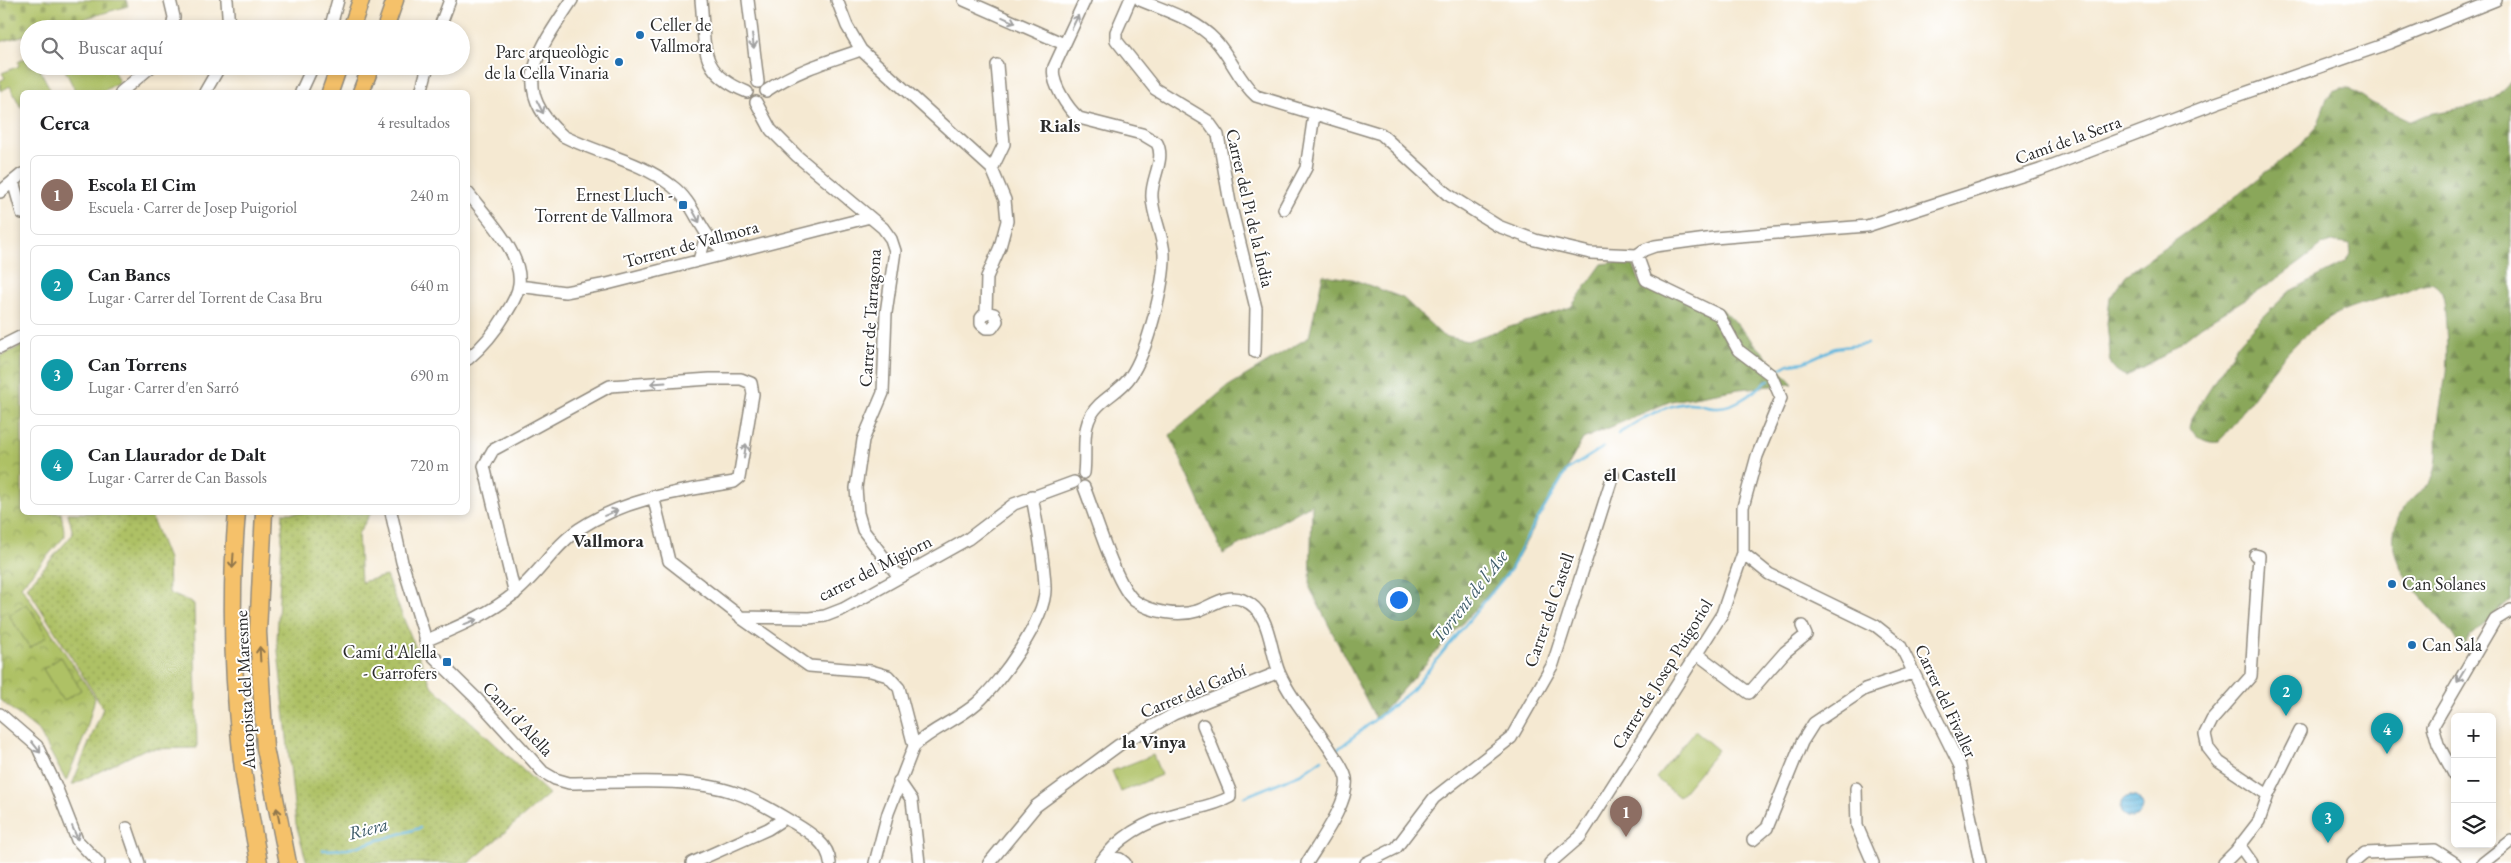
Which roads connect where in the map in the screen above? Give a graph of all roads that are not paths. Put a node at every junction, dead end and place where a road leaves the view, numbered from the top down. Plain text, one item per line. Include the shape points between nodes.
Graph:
1 (170, 0) edge
2 (227, 0) edge
3 (338, 0) edge
4 (361, 0) edge
5 (395, 0) edge
6 (400, 0) edge
7 (450, 0) edge
8 (572, 0) edge
9 (700, 0) edge
10 (748, 0) edge
11 (837, 0) edge
12 (964, 0) edge
13 (1085, 0) edge
14 (1130, 0) edge
15 (1140, 0) edge
16 (2496, 0) edge
17 (174, 20) edge
18 (228, 20) edge
19 (332, 20) edge
20 (354, 20) edge
21 (388, 20) edge
22 (393, 20) edge
23 (442, 20) edge
24 (1064, 44) junction
25 (861, 50) junction
26 (996, 65) dead end
27 (143, 75) edge
28 (215, 75) edge
29 (309, 75) edge
30 (336, 75) edge
31 (368, 75) edge
32 (376, 75) edge
33 (426, 75) edge
34 (758, 82) junction
35 (127, 90) edge
36 (206, 90) edge
37 (302, 90) edge
38 (331, 90) edge
39 (362, 90) edge
40 (372, 90) edge
41 (422, 90) edge
42 (766, 91) junction
43 (746, 92) junction
44 (756, 102) junction
45 (1314, 115) junction
46 (992, 169) junction
47 (18, 177) edge
48 (0, 192) edge
49 (20, 195) edge
50 (470, 196) edge
51 (1284, 209) dead end
52 (870, 217) junction
53 (706, 236) junction
54 (728, 252) junction
55 (1637, 255) junction
56 (699, 260) junction
57 (519, 286) junction
58 (986, 312) dead end
59 (20, 337) edge
60 (0, 347) edge
61 (1255, 352) dead end
62 (470, 357) edge
63 (1613, 475) dead end
64 (1079, 484) junction
65 (652, 496) junction
66 (1032, 496) junction
67 (237, 515) edge
68 (264, 515) edge
69 (274, 515) edge
70 (391, 515) edge
71 (1743, 553) junction
72 (2255, 556) dead end
73 (899, 577) junction
74 (515, 594) junction
75 (2511, 610) edge
76 (741, 618) junction
77 (1802, 626) dead end
78 (258, 632) junction
79 (425, 641) junction
80 (1697, 654) junction
81 (1279, 672) junction
82 (1912, 673) junction
83 (0, 714) edge
84 (1203, 725) dead end
85 (2300, 731) dead end
86 (914, 746) junction
87 (2451, 768) edge
88 (899, 780) junction
89 (1856, 788) dead end
90 (2268, 795) junction
91 (785, 818) junction
92 (128, 828) dead end
93 (1753, 840) dead end
94 (2511, 841) edge
95 (2240, 846) junction
96 (2496, 847) edge
97 (2493, 848) edge
98 (1103, 860) edge
99 (99, 863) edge
100 (139, 863) edge
101 (259, 863) edge
102 (288, 863) edge
103 (692, 863) edge
104 (830, 863) edge
105 (875, 863) edge
106 (919, 863) edge
107 (989, 863) edge
108 (1125, 863) edge
109 (1307, 863) edge
110 (1366, 863) edge
111 (1550, 863) edge
112 (1873, 863) edge
113 (1980, 863) edge
114 (2224, 863) edge
115 (2252, 863) edge
116 (2353, 863) edge
117 (2455, 863) edge
118 (2484, 863) edge

1 - 17 street
2 - 18 street
3 - 19 street
4 - 20 highway
5 - 21 highway
6 - 22 highway
7 - 23 street
8 -> 53 street via 534,63 537,104 552,127 563,136 646,169 675,188 698,217
9 - 43 street via 708,62 726,83
10 -> 34 street
11 - 25 street
12 -> 24 street
24 -> 13 street
14 - 61 street, Carrer del Pi de la Índia via 1116,32 1116,40 1155,89 1208,121 1218,134 1230,204 1256,308
15 - 45 street via 1190,21 1205,31 1224,51 1244,86 1256,96
16 - 55 street, Camí de la Serra via 2389,43 2216,103 2040,170 1867,226 1714,238 1655,246
24 - 64 street via 1053,74 1061,94 1076,116 1142,134 1157,143 1160,155 1152,200 1164,253 1157,303 1147,337 1130,378 1090,417 1085,432 1084,473 1078,474
25 - 42 street via 815,65 781,80
25 - 46 street
26 - 46 street via 1004,144
27 - 35 street
28 - 36 street
29 - 37 street
30 - 38 highway
31 - 39 highway
32 - 40 highway
33 - 41 street
34 - 42 street
34 - 43 street via 750,84
42 - 44 street via 764,99
43 - 44 street via 748,98
44 - 52 street, Carrer de Tarragona via 772,130
45 - 51 street via 1306,168
45 - 55 street via 1381,134 1446,194 1498,226 1535,240 1590,253
46 - 58 street via 1005,200 1007,221 987,277
47 - 48 street
47 - 49 street
50 - 57 street via 502,237 517,263
52 - 54 street, Torrent de Vallmora
52 - 73 street, Carrer de Tarragona via 889,235 895,251 886,313 883,393 861,450 857,475 858,513 868,539
53 - 54 street
53 - 56 street
54 - 56 street, Torrent de Vallmora
55 - 71 street, Carrer de Josep Puigoriol via 1646,280 1719,315 1738,350 1771,375 1780,398 1757,456 1744,507
56 - 57 street, Torrent de Vallmora via 565,292
57 - 62 street via 499,325
59 - 60 street
63 - 110 street, Carrer del Castell via 1553,664 1510,738 1434,798 1396,848
64 - 66 street, carrer del Migjorn
64 - 81 street via 1122,585 1135,601 1181,614 1222,600 1244,600 1262,616
74 -> 65 street via 579,529
65 -> 74 street via 734,482 739,478 753,394 751,383 740,379 710,379 610,386 493,450 484,466
65 - 76 street via 669,561
66 - 73 street, carrer del Migjorn via 1014,504 968,539
66 - 86 street via 1046,588 1042,609 1016,655 977,703
67 -> 101 highway, Autopista del Maresme via 232,566 232,635 241,752
68 - 78 highway, Autopista del Maresme
69 - 78 highway
70 - 79 street, Camí d'Alella
71 - 80 street, Carrer de Josep Puigoriol via 1722,614
71 - 82 street, Carrer del Fivaller via 1768,574 1876,626 1900,645
72 - 90 street via 2259,556 2251,676 2212,720 2205,734 2208,748 2220,762
73 - 76 street, carrer del Migjorn via 825,616 774,620
79 -> 74 street via 483,616
75 -> 87 street via 2495,620 2433,726
76 - 86 street via 809,666 871,671 888,676 900,688
77 - 80 street via 1806,635 1784,652 1749,693
102 -> 78 highway, Autopista del Maresme via 265,748
79 - 91 street, Camí d'Alella via 430,653 543,772 555,779 705,786 735,792
80 - 111 street, Carrer de Josep Puigoriol via 1580,837
81 - 107 street, Carrer del Garbí via 1174,714 1120,745 1036,806
81 - 109 street via 1346,778 1337,813
82 - 93 street via 1865,689 1814,723 1802,742 1767,828
82 - 113 street, Carrer del Fivaller via 1960,766
83 -> 99 street via 37,746 56,784 77,840
84 - 98 street via 1230,796 1218,804 1136,828
85 - 90 street
86 - 88 street
88 - 105 street
88 - 106 street via 912,800
89 - 112 street via 1857,826
90 - 95 street via 2259,821
91 - 103 street
91 - 104 street, Camí d'Alella via 813,834 830,855
92 - 100 street
94 - 96 street
95 - 114 street
95 - 115 street
97 - 118 street
98 - 108 street via 1120,859
116 - 117 street via 2365,853 2435,850

